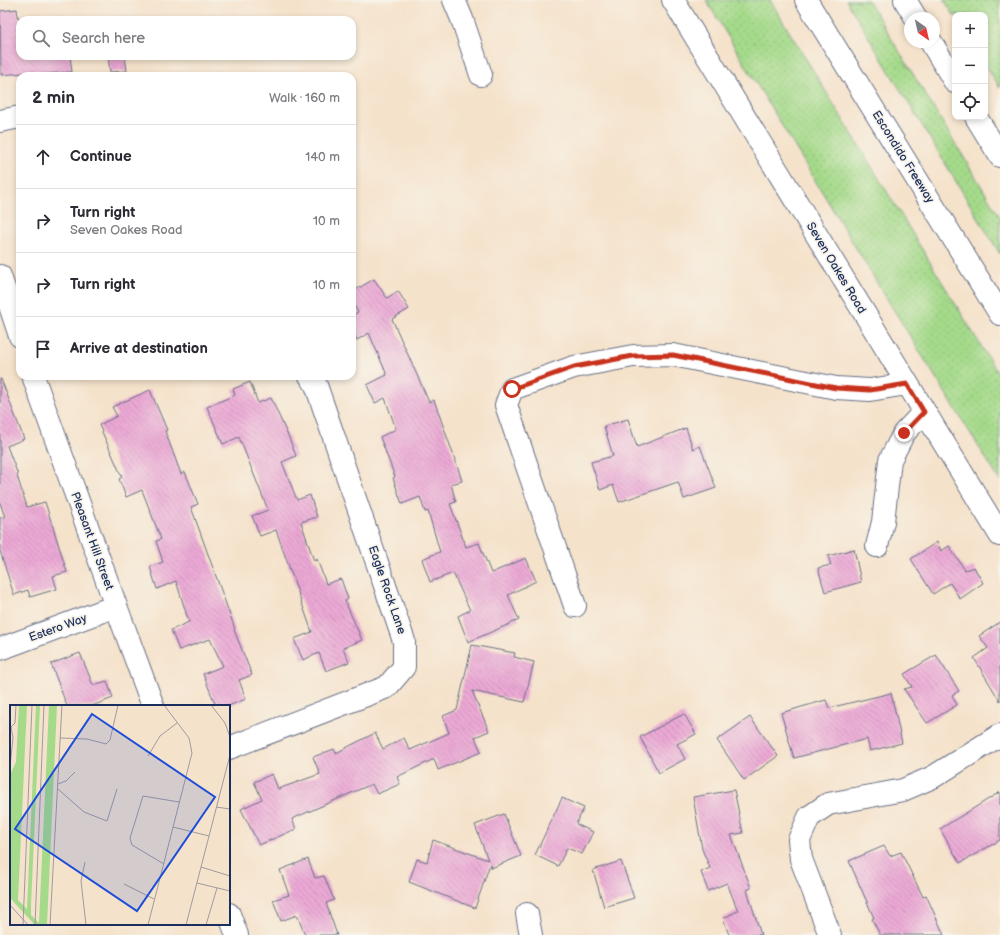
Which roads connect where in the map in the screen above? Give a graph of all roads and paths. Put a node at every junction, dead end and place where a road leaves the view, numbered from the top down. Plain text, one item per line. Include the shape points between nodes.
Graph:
1 (454, 0) edge
2 (673, 0) edge
3 (806, 0) edge
4 (905, 0) edge
5 (912, 12) edge
6 (934, 48) edge
7 (481, 75) dead end
8 (952, 77) edge
9 (16, 118) edge
10 (978, 120) edge
11 (0, 122) edge
12 (1000, 156) edge
13 (0, 276) edge
14 (1000, 314) edge
15 (16, 324) edge
16 (35, 380) edge
17 (313, 380) edge
18 (907, 384) junction
19 (924, 412) junction
20 (1000, 535) edge
21 (877, 546) dead end
22 (116, 606) junction
23 (575, 606) dead end
24 (0, 649) edge
25 (153, 705) edge
26 (1000, 735) edge
27 (230, 748) edge
28 (527, 914) dead end
29 (230, 917) edge
30 (237, 935) edge
31 (531, 935) edge
32 (830, 935) edge

1 - 7 main road
2 - 18 main road, Seven Oakes Road
3 - 14 main road, Escondido Freeway
4 - 5 main road
6 - 8 main road
9 - 11 main road
10 - 12 main road
13 - 15 main road
16 - 22 main road, Pleasant Hill Street
17 - 27 main road, Eagle Rock Lane via 404,641 404,667 387,687
18 - 19 main road, Seven Oakes Road
18 - 23 main road via 870,390 836,388 673,355 633,356 574,367 512,389 506,405
19 - 20 main road, Seven Oakes Road
19 - 21 main road via 904,433 890,460 883,522
22 - 24 main road, Estero Way
22 - 25 main road, Pleasant Hill Street
26 - 32 main road via 933,777 903,790 828,804 809,817 799,840 801,858
28 - 31 main road
29 - 30 main road

